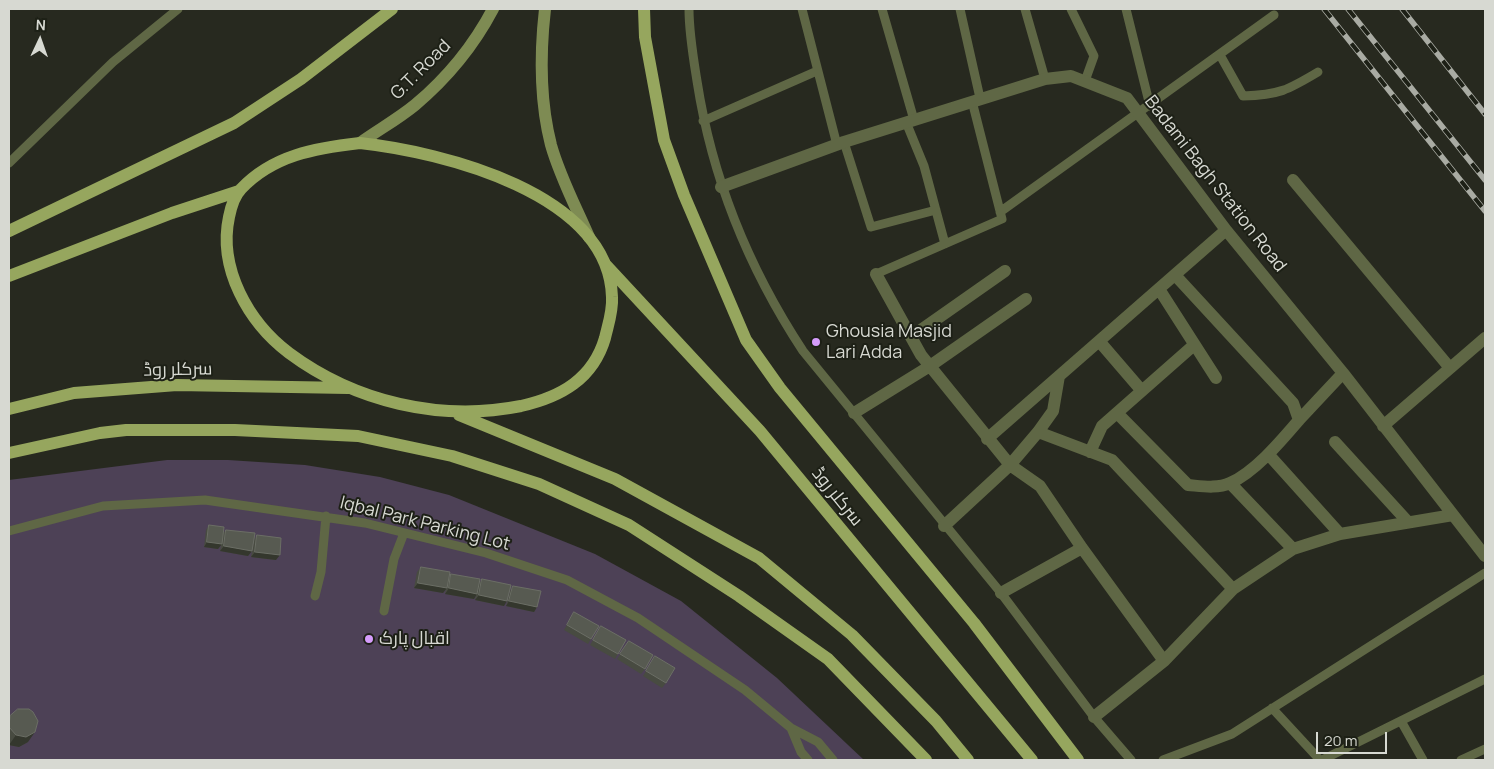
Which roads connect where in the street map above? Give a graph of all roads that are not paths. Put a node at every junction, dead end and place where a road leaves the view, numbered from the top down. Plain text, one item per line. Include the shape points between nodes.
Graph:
1 (178, 9) edge
2 (392, 9) edge
3 (493, 9) edge
4 (545, 9) edge
5 (644, 9) edge
6 (689, 9) edge
7 (802, 9) edge
8 (882, 9) edge
9 (960, 9) edge
10 (1025, 9) edge
11 (1071, 9) edge
12 (1126, 9) edge
13 (1274, 16) dead end
14 (1220, 55) junction
15 (817, 71) junction
16 (1318, 72) dead end
17 (1045, 79) junction
18 (1085, 81) junction
19 (976, 99) junction
20 (1150, 106) junction
21 (1139, 114) junction
22 (703, 121) junction
23 (910, 121) junction
24 (360, 143) junction
25 (841, 144) junction
26 (9, 163) edge
27 (1292, 180) dead end
28 (721, 187) junction
29 (239, 191) junction
30 (936, 210) junction
31 (1000, 212) junction
32 (1226, 230) junction
33 (9, 231) edge
34 (590, 237) junction
35 (946, 244) junction
36 (606, 265) junction
37 (1004, 271) dead end
38 (876, 274) joint
39 (1175, 275) junction
40 (9, 276) edge
41 (1159, 289) junction
42 (1026, 299) dead end
43 (911, 337) junction
44 (1485, 338) edge
45 (1099, 341) junction
46 (1194, 345) junction
47 (930, 366) junction
48 (1450, 368) junction
49 (1343, 373) junction
50 (1060, 376) junction
51 (1216, 378) dead end
52 (351, 388) junction
53 (1142, 391) junction
54 (9, 409) edge
55 (453, 412) junction
56 (854, 413) junction
57 (1117, 413) junction
58 (1299, 420) junction
59 (1383, 426) junction
60 (1038, 432) junction
61 (987, 439) junction
62 (1335, 442) dead end
63 (1090, 452) junction
64 (9, 453) edge
65 (1269, 454) junction
66 (1010, 465) junction
67 (1230, 483) junction
68 (1453, 515) junction
69 (326, 516) junction
70 (1408, 522) junction
71 (944, 526) junction
72 (9, 531) edge
73 (404, 533) junction
74 (1340, 534) junction
75 (1082, 548) junction
76 (1293, 549) junction
77 (1485, 556) edge
78 (1485, 572) edge
79 (1234, 589) junction
80 (1000, 593) junction
81 (315, 596) dead end
82 (384, 611) dead end
83 (1164, 661) junction
84 (1485, 679) edge
85 (1272, 708) junction
86 (1094, 717) junction
87 (1401, 721) junction
88 (791, 728) junction
89 (1485, 749) edge
90 (808, 760) edge
91 (833, 760) edge
92 (926, 760) edge
93 (968, 760) edge
94 (1032, 760) edge
95 (1078, 760) edge
96 (1131, 760) edge
97 (1163, 760) edge
98 (1321, 760) edge
99 (1423, 760) edge
100 (1461, 760) edge

1 - 26 lane via 112,62
2 - 33 main road via 300,79 234,123
3 - 24 main road, G.T. Road via 452,69 415,105
4 - 34 main road via 542,75 547,121 557,162
5 - 95 main road via 664,140 746,340 791,402 974,623
6 - 22 lane via 689,30
7 - 15 lane
8 - 23 lane
9 - 19 lane
10 - 17 lane
11 - 18 lane via 1094,56
12 - 20 lane
13 - 14 lane
14 - 16 lane via 1243,96 1264,96 1288,90
14 - 20 lane
15 - 22 lane
15 - 25 lane
17 - 18 street, Badami Bagh Station Road via 1071,76
17 - 19 street, Badami Bagh Station Road
18 - 21 street, Badami Bagh Station Road via 1127,98
19 - 23 street, Badami Bagh Station Road
19 - 31 lane
20 - 21 lane
21 - 31 lane
21 - 32 street, Badami Bagh Station Road
22 - 28 lane
23 - 25 street, Badami Bagh Station Road
23 - 30 lane
24 - 29 main road via 298,153 256,175
24 - 34 main road via 456,160 547,203
25 - 28 street, Badami Bagh Station Road
25 - 30 lane via 871,226
27 - 48 street
28 - 56 lane via 750,258 777,312 803,351
29 - 40 main road via 172,213
29 - 52 main road via 230,212 226,244 241,296 270,336 290,353
30 - 35 lane
31 - 35 lane via 1002,220
32 - 39 street
32 - 49 street, Badami Bagh Station Road
34 - 36 main road
35 - 38 lane
36 - 55 main road via 612,296 610,317 601,350 585,376 550,398 483,411
36 - 94 main road, سرکلر روڈ via 760,431
37 - 43 street
38 - 43 street
39 - 41 street
39 - 58 street via 1293,403
41 - 45 street
41 - 46 street
42 - 47 street
43 - 47 street
44 - 48 street
45 - 50 street
45 - 53 street
46 - 51 street
46 - 53 street
47 - 56 street
47 - 61 street
48 - 59 street
49 - 58 street
49 - 59 street, Badami Bagh Station Road
50 - 60 street via 1053,411
50 - 61 street
52 - 54 main road, سرکلر روڈ via 177,385 74,393
52 - 55 main road via 420,409
53 - 57 street
55 - 93 main road via 614,479 759,558 852,635 936,721
56 - 71 lane
57 - 63 street via 1102,426
57 - 67 street via 1188,485 1208,487
58 - 65 street
59 - 68 street, Badami Bagh Station Road
60 - 63 street
60 - 66 street
61 - 66 street
62 - 70 street
63 - 79 street via 1112,460
64 - 92 main road via 126,430 234,430 358,436 452,456 539,484 629,525 820,653
65 - 67 street
65 - 74 street
66 - 71 street
66 - 75 street via 1040,486
67 - 76 street
68 - 70 street
68 - 77 street, Badami Bagh Station Road
69 - 72 lane, Iqbal Park Parking Lot via 205,500 103,506
69 - 73 lane, Iqbal Park Parking Lot
69 - 81 lane via 321,572
70 - 74 street
71 - 80 lane
73 - 82 lane via 394,559
73 - 88 lane, Iqbal Park Parking Lot via 486,553 567,580 638,618 745,690
74 - 76 street
75 - 80 street
75 - 83 street
76 - 79 street
78 - 85 lane
79 - 83 street
80 - 86 lane
83 - 86 street
84 - 87 lane
85 - 97 lane via 1232,734
85 - 98 lane
86 - 96 lane
87 - 98 lane
87 - 99 lane
88 - 90 lane, Iqbal Park Parking Lot
88 - 91 lane, Iqbal Park Parking Lot via 818,742
89 - 100 lane

